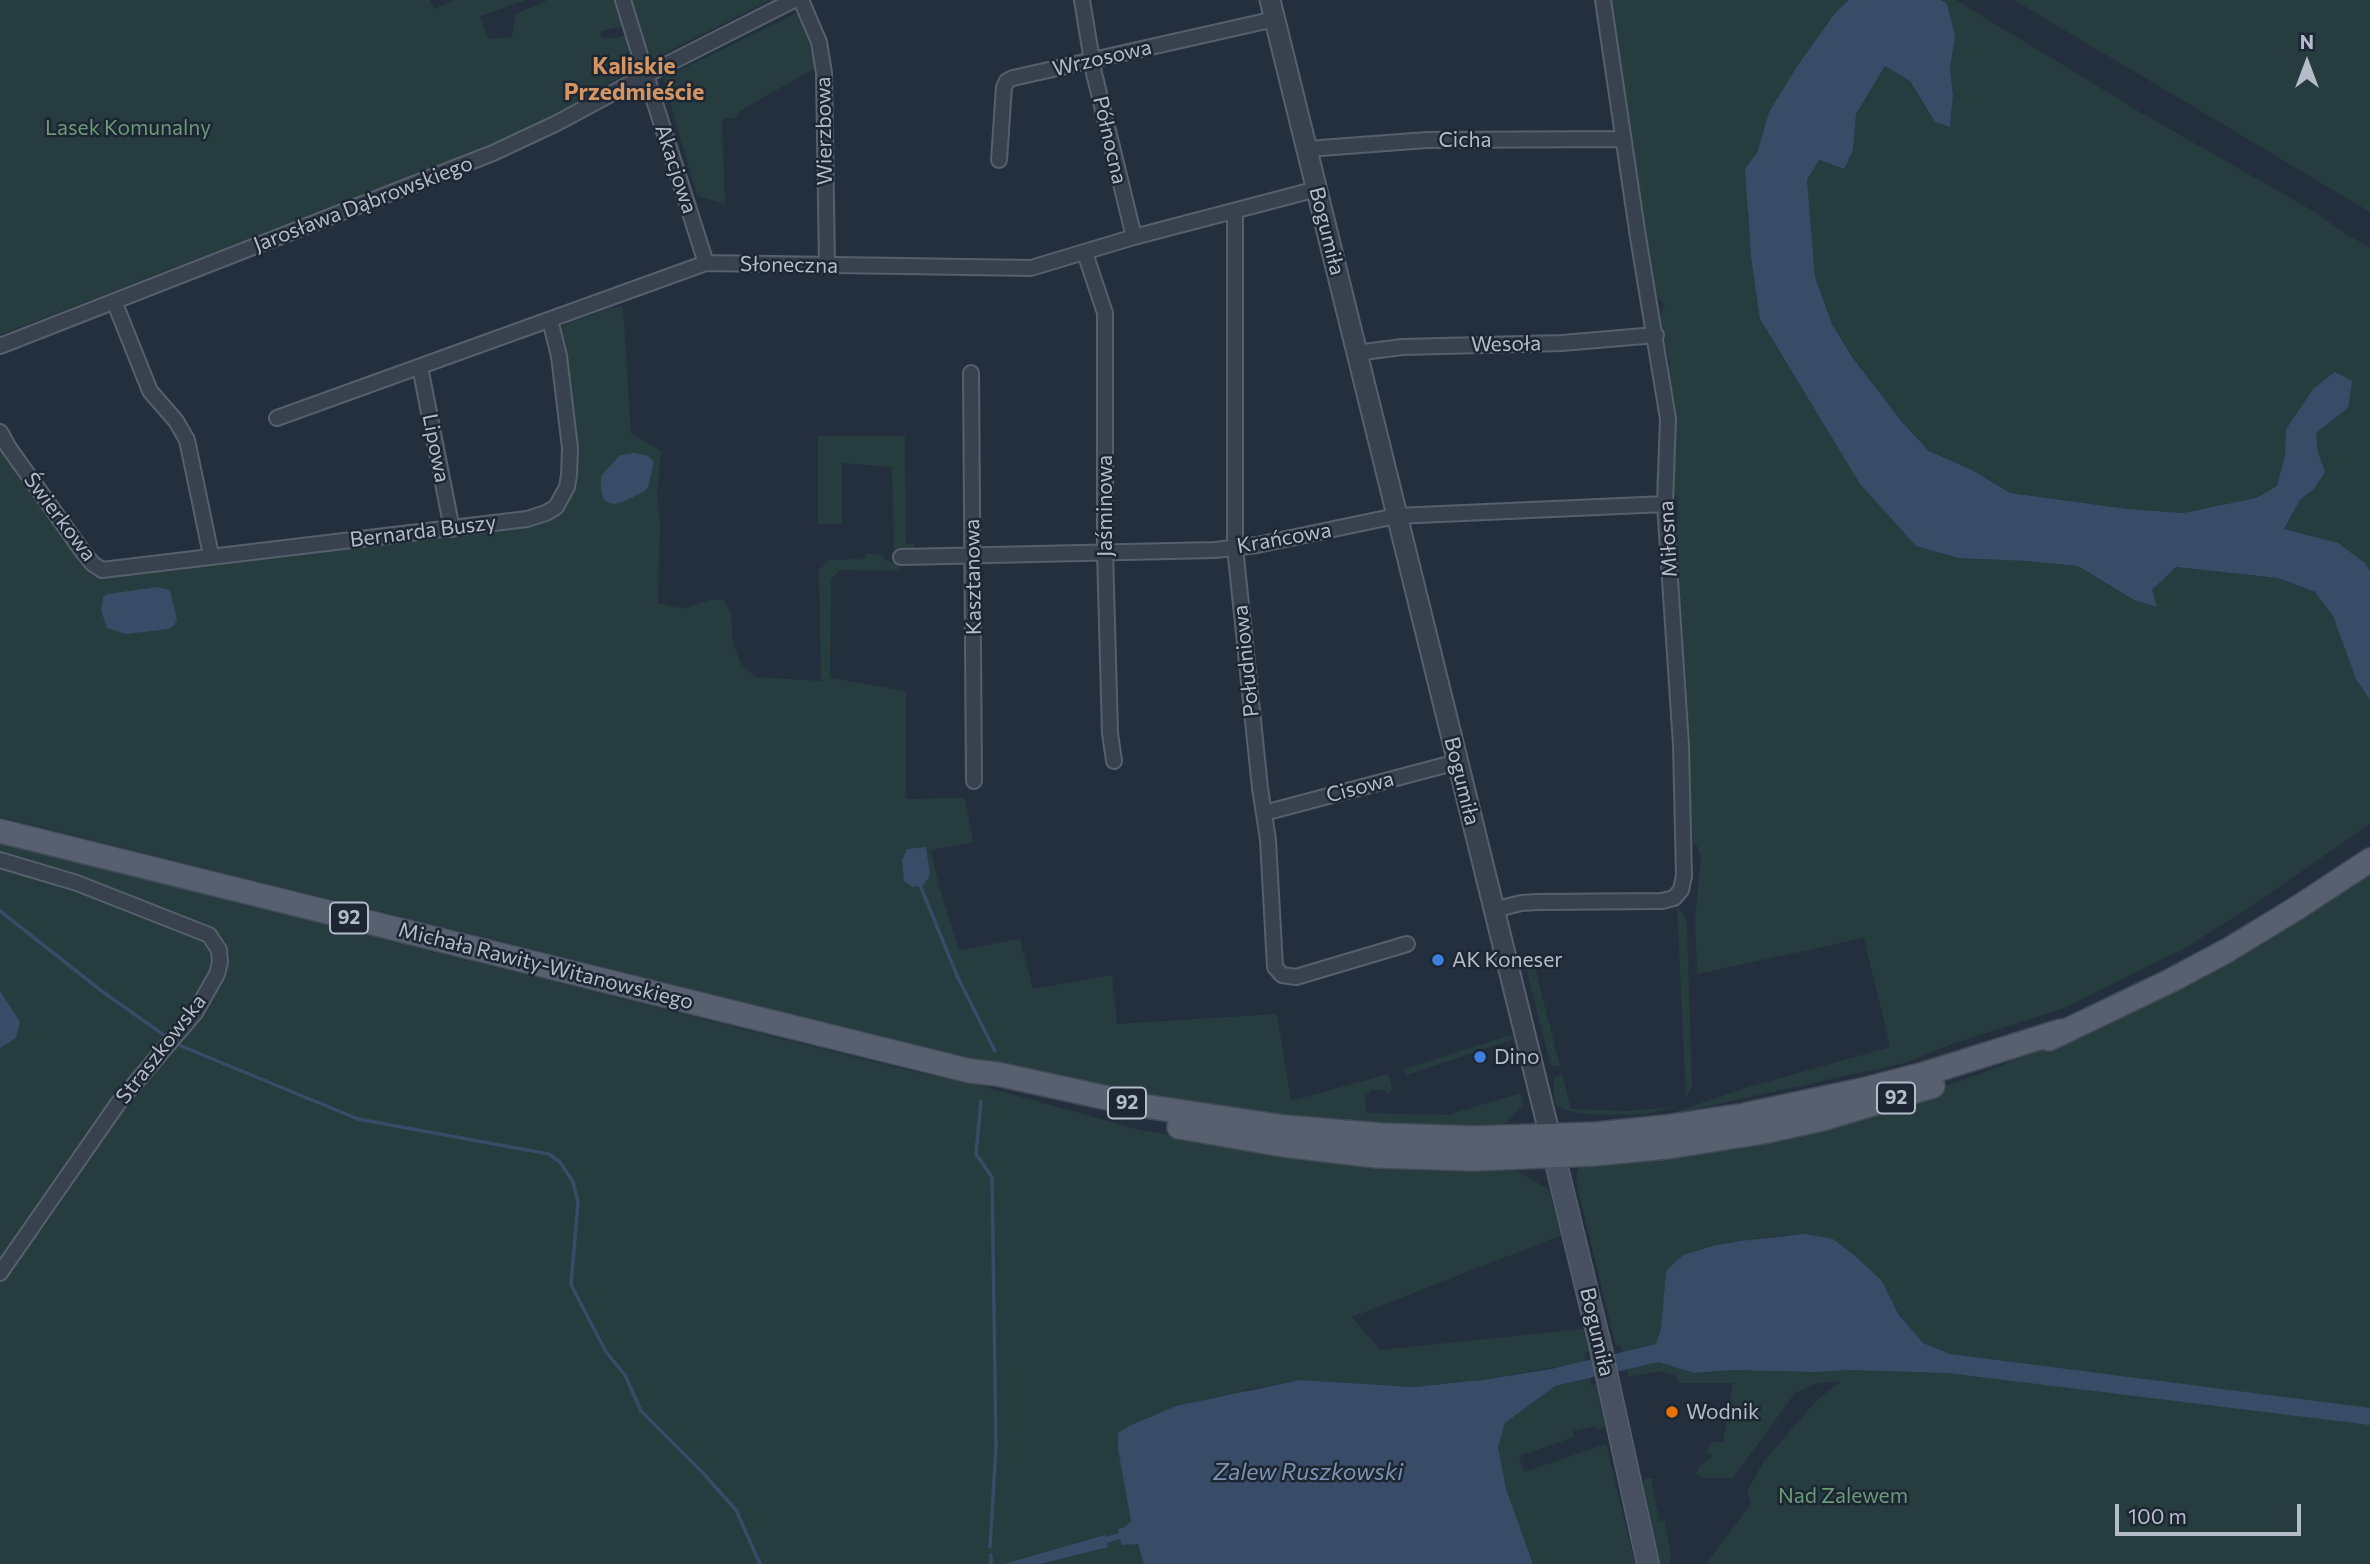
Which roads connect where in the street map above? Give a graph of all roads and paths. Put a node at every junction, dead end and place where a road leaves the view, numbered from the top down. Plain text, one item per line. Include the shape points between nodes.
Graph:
1 (624, 0) edge
2 (794, 0) edge
3 (801, 0) edge
4 (1082, 0) edge
5 (1603, 0) edge
6 (1272, 9) edge
7 (1093, 60) junction
8 (646, 75) junction
9 (1623, 139) junction
10 (1307, 149) junction
11 (999, 160) dead end
12 (1317, 189) junction
13 (1235, 212) junction
14 (1134, 237) junction
15 (1085, 253) junction
16 (706, 264) junction
17 (827, 266) junction
18 (114, 301) junction
19 (550, 320) junction
20 (1656, 335) junction
21 (0, 346) edge
22 (1356, 353) junction
23 (420, 367) junction
24 (971, 373) dead end
25 (277, 418) dead end
26 (0, 432) edge
27 (1665, 504) junction
28 (1396, 516) junction
29 (452, 529) junction
30 (1236, 547) junction
31 (1105, 552) junction
32 (211, 555) junction
33 (973, 555) junction
34 (901, 557) dead end
35 (98, 568) joint
36 (1114, 761) dead end
37 (1457, 762) junction
38 (974, 781) dead end
39 (1264, 813) junction
40 (0, 831) edge
41 (0, 860) edge
42 (2370, 860) edge
43 (1494, 910) junction
44 (1407, 944) dead end
45 (2061, 1031) junction
46 (1552, 1146) junction
47 (0, 1273) edge
48 (1648, 1564) edge

1 - 8 street
2 - 8 street, Jarosława Dąbrowskiego
3 - 17 street, Wierzbowa via 819,42 824,73
4 - 7 street, Północna
5 - 9 street, Miłosna
6 - 7 street, Wrzosowa
6 - 10 street, Bogumiła
7 - 11 street, Wrzosowa via 1007,81
7 - 14 street, Północna
8 - 16 street, Akacjowa
8 - 18 street, Jarosława Dąbrowskiego via 493,153
9 - 10 street, Cicha via 1427,140
9 - 20 street, Miłosna
10 - 12 street, Bogumiła
12 - 13 street, Słoneczna
12 - 22 street, Bogumiła
13 - 14 street, Słoneczna
13 - 30 street, Południowa
14 - 15 street, Słoneczna
15 - 17 street, Słoneczna via 1031,268
15 - 31 street, Jaśminowa via 1105,313
16 - 17 street, Słoneczna
16 - 19 street, Słoneczna
18 - 21 street, Jarosława Dąbrowskiego
18 - 32 street via 150,391 187,440
19 - 23 street, Słoneczna
19 - 29 street, Bernarda Buszy via 570,448 563,498 537,517
20 - 22 street, Wesoła
20 - 27 street, Miłosna via 1668,419
22 - 28 street, Bogumiła
23 - 25 street, Słoneczna
23 - 29 street, Lipowa
24 - 33 street, Kasztanowa
26 - 35 street, Świerkowa
27 - 28 street, Krańcowa
27 - 43 street, Miłosna via 1681,745 1681,890 1662,901 1538,902
28 - 30 street, Krańcowa
28 - 37 street, Bogumiła
29 - 32 street, Bernarda Buszy
30 - 31 street, Krańcowa
30 - 39 street, Południowa
31 - 33 street, Krańcowa
31 - 36 street, Jaśminowa
32 - 35 street, Bernarda Buszy
33 - 34 street, Krańcowa
33 - 38 street, Kasztanowa
37 - 39 street, Cisowa
37 - 43 street, Bogumiła
39 - 44 street, Południowa via 1276,971 1296,977
40 - 46 main road, Michała Rawity-Witanowskiego / 92 via 970,1071 1144,1106 1285,1127
41 - 47 street, Straszkowska via 77,883 209,935 219,950 220,962 195,1013 119,1102
42 - 45 main road, 92 via 2228,950
43 - 46 street, Bogumiła
45 - 46 main road, Michała Rawity-Witanowskiego / 92 via 1863,1090 1744,1115
45 - 46 main road, Michała Rawity-Witanowskiego / 92 via 1998,1062 1902,1097 1822,1119 1623,1152
46 - 48 main road, Bogumiła

